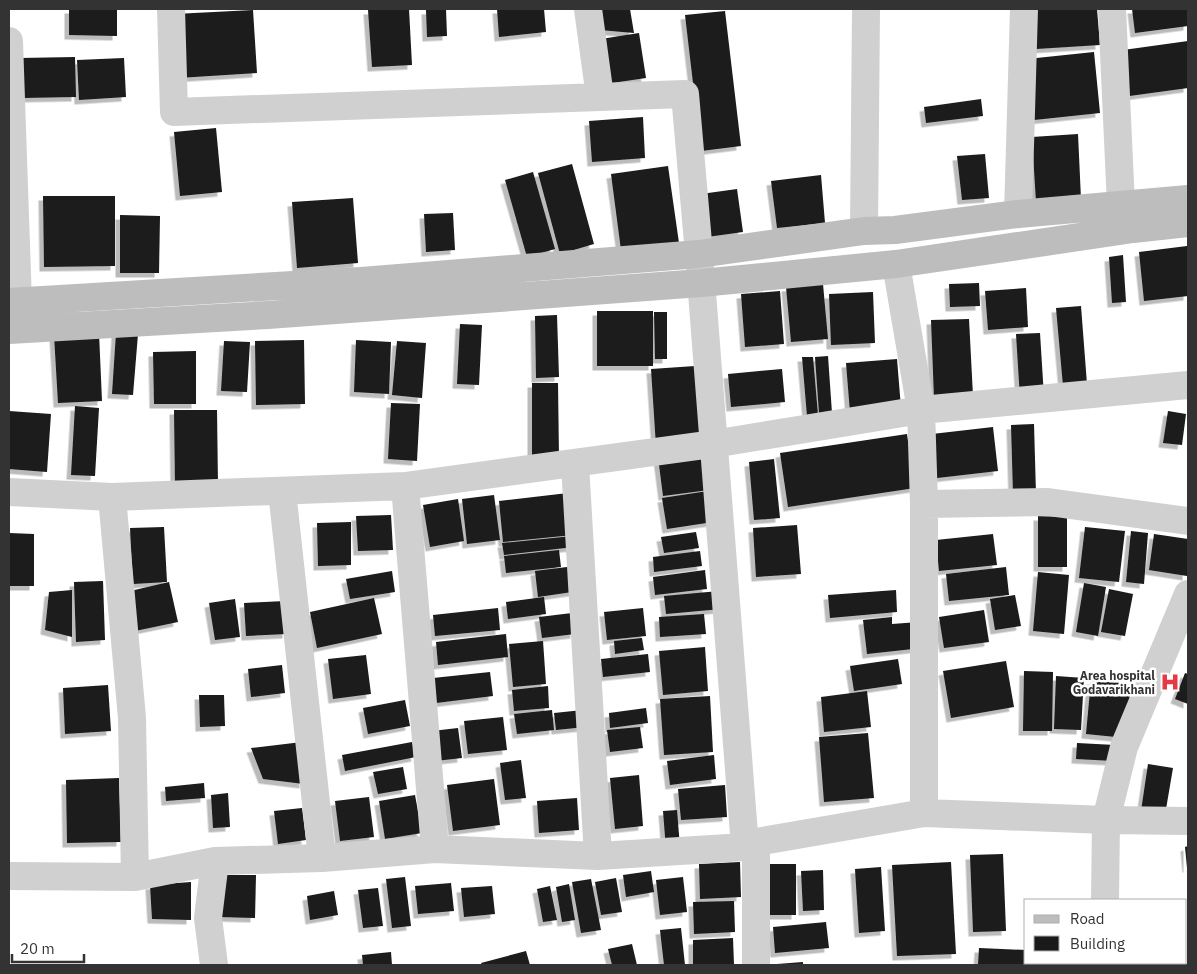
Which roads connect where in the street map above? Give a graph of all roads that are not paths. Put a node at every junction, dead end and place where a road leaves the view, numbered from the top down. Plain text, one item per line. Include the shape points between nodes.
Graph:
1 (171, 9) edge
2 (588, 9) edge
3 (866, 9) edge
4 (1024, 9) edge
5 (1112, 9) edge
6 (9, 41) edge
7 (600, 97) junction
8 (1188, 199) edge
9 (1121, 205) junction
10 (1018, 214) junction
11 (1188, 223) edge
12 (864, 231) junction
13 (699, 254) junction
14 (896, 264) junction
15 (701, 284) junction
16 (13, 303) edge
17 (9, 330) edge
18 (1188, 385) edge
19 (921, 410) junction
20 (713, 444) junction
21 (575, 464) junction
22 (406, 486) junction
23 (282, 491) junction
24 (9, 492) edge
25 (112, 497) junction
26 (924, 504) junction
27 (1188, 521) edge
28 (1188, 594) edge
29 (924, 813) junction
30 (1106, 820) junction
31 (1188, 821) edge
32 (751, 844) junction
33 (435, 850) junction
34 (598, 856) junction
35 (322, 858) junction
36 (215, 861) junction
37 (9, 876) edge
38 (135, 877) junction
39 (1105, 899) edge
40 (214, 965) edge
41 (756, 965) edge

1 - 7 street via 174,112
2 - 7 street
3 - 12 street
4 - 10 street
5 - 9 street
6 - 16 street
7 - 13 street via 685,94
8 - 9 main road
9 - 10 main road
10 - 12 main road
11 - 14 main road
12 - 13 main road
13 - 15 street
13 - 16 main road via 361,281
14 - 15 main road
14 - 19 street
15 - 17 main road
15 - 20 street
18 - 19 street
19 - 20 street
19 - 26 street
20 - 21 street
20 - 32 street
21 - 22 street
21 - 34 street
22 - 23 street
22 - 33 street
23 - 25 street
23 - 35 street
24 - 25 street
25 - 38 street via 132,718
26 - 27 street via 1048,502
26 - 29 street
28 - 30 street via 1124,747
29 - 30 street
29 - 32 street
30 - 31 street
30 - 39 street
32 - 34 street
32 - 41 street
33 - 34 street
33 - 35 street
35 - 36 street
36 - 38 street
36 - 40 street via 208,918
37 - 38 street

